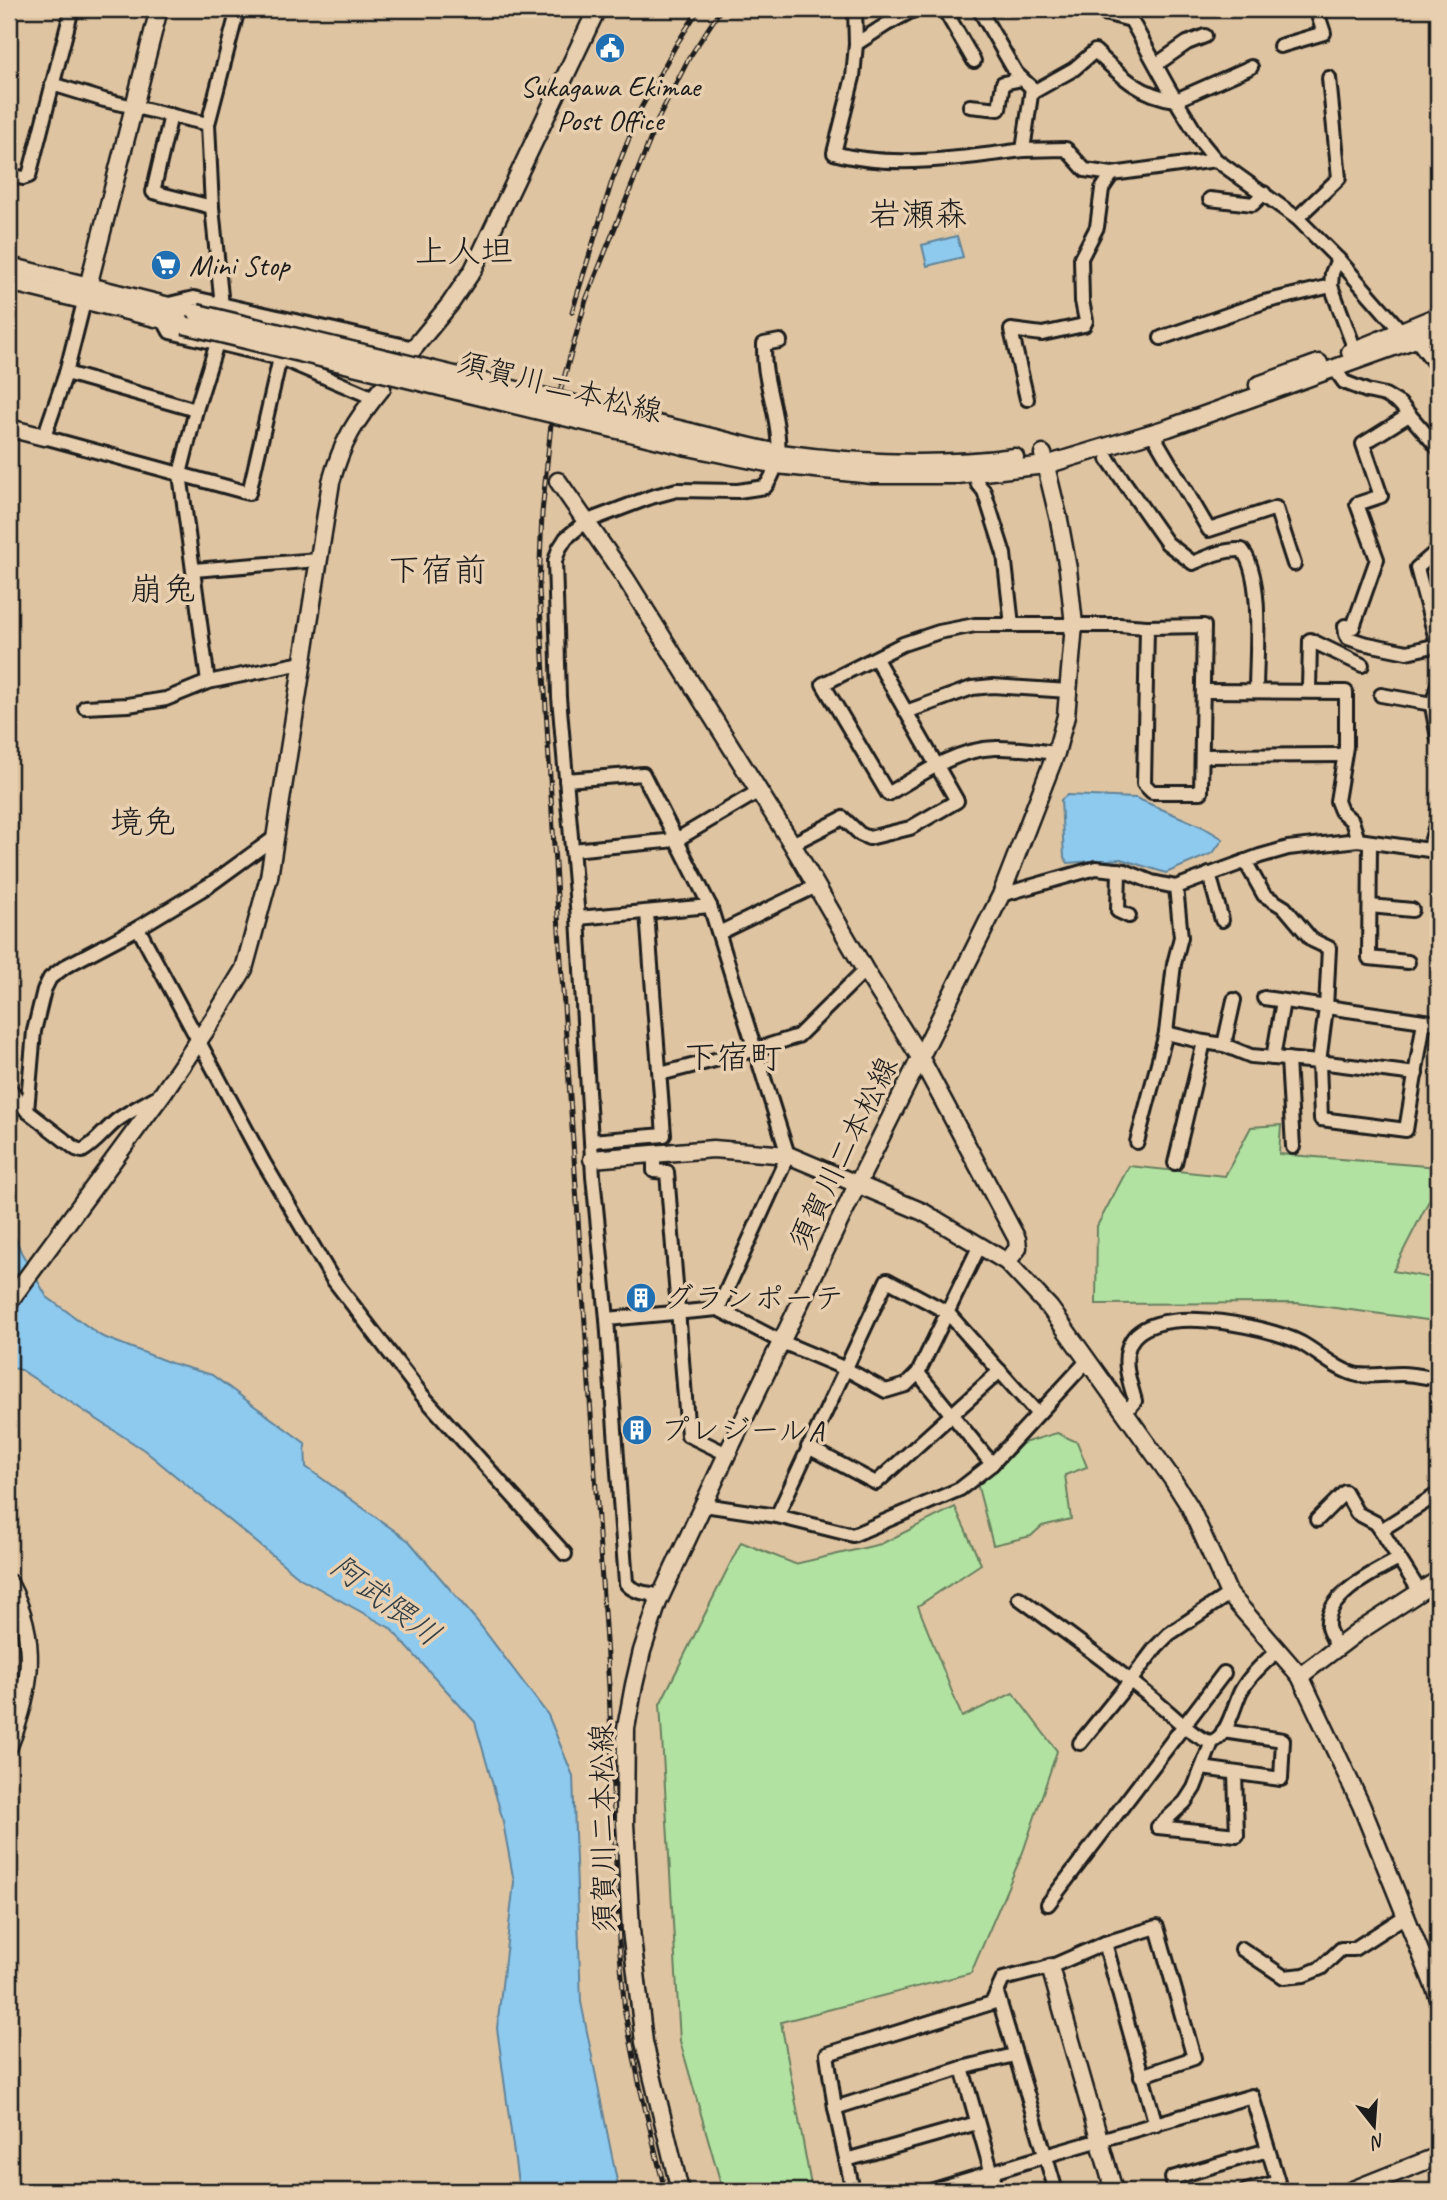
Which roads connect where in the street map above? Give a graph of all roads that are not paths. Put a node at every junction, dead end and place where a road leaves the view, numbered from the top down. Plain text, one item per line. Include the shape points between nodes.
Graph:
1 (72, 9) edge
2 (159, 9) edge
3 (238, 9) edge
4 (597, 9) edge
5 (855, 9) edge
6 (915, 9) edge
7 (944, 9) edge
8 (979, 9) edge
9 (1101, 9) edge
10 (1316, 9) edge
11 (1129, 14) edge
12 (1205, 36) dead end
13 (856, 44) junction
14 (1280, 46) dead end
15 (974, 61) dead end
16 (1157, 64) junction
17 (1251, 67) dead end
18 (1329, 78) dead end
19 (1027, 83) junction
20 (52, 84) junction
21 (1176, 100) junction
22 (970, 106) dead end
23 (134, 107) junction
24 (170, 115) junction
25 (208, 124) junction
26 (1023, 150) junction
27 (1216, 160) junction
28 (1112, 174) junction
29 (9, 175) edge
30 (1264, 193) junction
31 (1210, 200) dead end
32 (212, 207) junction
33 (1297, 218) junction
34 (9, 258) edge
35 (1338, 258) junction
36 (9, 266) edge
37 (49, 277) junction
38 (9, 282) edge
39 (1331, 286) junction
40 (87, 294) junction
41 (222, 306) junction
42 (163, 313) junction
43 (1438, 316) edge
44 (1438, 322) edge
45 (1401, 331) junction
46 (1438, 331) edge
47 (1161, 338) dead end
48 (1416, 339) junction
49 (780, 341) dead end
50 (217, 342) junction
51 (1355, 350) junction
52 (412, 351) joint
53 (280, 358) junction
54 (1334, 368) junction
55 (1438, 368) edge
56 (66, 373) junction
57 (378, 393) joint
58 (1027, 399) dead end
59 (196, 410) junction
60 (1409, 415) junction
61 (9, 428) edge
62 (1152, 433) junction
63 (44, 437) junction
64 (690, 439) junction
65 (1438, 448) edge
66 (777, 458) junction
67 (1045, 459) junction
68 (1108, 459) dead end
69 (974, 473) junction
70 (180, 474) junction
71 (558, 481) dead end
72 (585, 522) junction
73 (1438, 550) edge
74 (318, 560) junction
75 (1294, 565) dead end
76 (194, 570) junction
77 (1012, 625) junction
78 (1074, 625) junction
79 (1147, 627) junction
80 (1438, 646) edge
81 (876, 659) junction
82 (302, 663) junction
83 (1362, 665) dead end
84 (208, 682) junction
85 (1438, 684) edge
86 (1069, 691) junction
87 (1204, 691) junction
88 (1256, 691) junction
89 (1309, 691) junction
90 (1381, 695) dead end
91 (1432, 704) junction
92 (85, 707) dead end
93 (906, 712) junction
94 (1438, 738) edge
95 (1056, 753) junction
96 (1344, 755) junction
97 (1202, 757) junction
98 (938, 765) junction
99 (566, 780) junction
100 (759, 791) junction
101 (1438, 818) edge
102 (274, 838) junction
103 (676, 839) junction
104 (1364, 841) junction
105 (792, 844) junction
106 (572, 850) junction
107 (1434, 852) edge
108 (1245, 861) junction
109 (1119, 870) junction
110 (1209, 874) junction
111 (816, 886) junction
112 (1176, 887) junction
113 (1001, 895) junction
114 (1370, 905) junction
115 (710, 906) junction
116 (1412, 910) dead end
117 (647, 913) junction
118 (1129, 916) dead end
119 (578, 918) junction
120 (1222, 920) dead end
121 (138, 928) junction
122 (719, 933) junction
123 (1408, 962) dead end
124 (865, 970) junction
125 (1264, 998) dead end
126 (1234, 1000) dead end
127 (1283, 1001) junction
128 (1326, 1008) junction
129 (1424, 1021) junction
130 (1438, 1023) edge
131 (1166, 1032) junction
132 (197, 1041) junction
133 (1205, 1042) junction
134 (1224, 1045) junction
135 (754, 1050) junction
136 (1273, 1058) junction
137 (921, 1059) junction
138 (1288, 1059) junction
139 (1319, 1062) junction
140 (660, 1074) junction
141 (1416, 1074) junction
142 (9, 1088) edge
143 (163, 1093) junction
144 (27, 1111) junction
145 (591, 1141) junction
146 (1137, 1142) dead end
147 (1293, 1147) dead end
148 (654, 1153) junction
149 (788, 1154) junction
150 (592, 1158) junction
151 (1175, 1163) dead end
152 (858, 1183) junction
153 (981, 1245) junction
154 (1007, 1262) junction
155 (9, 1301) edge
156 (718, 1309) junction
157 (947, 1311) junction
158 (677, 1312) junction
159 (607, 1319) junction
160 (782, 1342) junction
161 (1088, 1360) junction
162 (846, 1369) junction
163 (1000, 1371) junction
164 (918, 1373) junction
165 (1438, 1379) edge
166 (1037, 1413) junction
167 (1125, 1413) junction
168 (951, 1415) junction
169 (808, 1447) junction
170 (727, 1454) junction
171 (992, 1464) junction
172 (1438, 1494) edge
173 (704, 1505) junction
174 (777, 1516) junction
175 (1317, 1520) dead end
176 (1381, 1530) junction
177 (565, 1554) dead end
178 (1399, 1559) junction
179 (1438, 1580) edge
180 (9, 1583) edge
181 (1420, 1592) junction
182 (1229, 1594) junction
183 (1019, 1598) dead end
184 (659, 1602) junction
185 (1338, 1647) junction
186 (1277, 1651) junction
187 (1224, 1673) dead end
188 (1300, 1676) junction
189 (1131, 1680) junction
190 (1183, 1725) junction
191 (1223, 1731) junction
192 (1080, 1742) dead end
193 (1212, 1742) junction
194 (9, 1746) edge
195 (1202, 1768) junction
196 (1235, 1773) junction
197 (1048, 1904) dead end
198 (1407, 1915) junction
199 (1105, 1943) junction
200 (1242, 1948) dead end
201 (1050, 1967) junction
202 (997, 1993) junction
203 (1438, 1996) edge
204 (1014, 2055) junction
205 (962, 2068) junction
206 (1141, 2076) junction
207 (835, 2108) junction
208 (977, 2123) junction
209 (1156, 2125) junction
210 (1100, 2141) junction
211 (1268, 2150) junction
212 (1045, 2156) junction
213 (1438, 2156) edge
214 (846, 2160) junction
215 (992, 2173) junction
216 (960, 2187) edge
217 (680, 2191) edge
218 (853, 2191) edge
219 (930, 2191) edge
220 (997, 2191) edge
221 (1055, 2191) edge
222 (1114, 2191) edge
223 (1175, 2191) edge
224 (1246, 2191) edge
225 (1350, 2191) edge

1 - 20 street
2 - 23 street
3 - 25 street
4 - 52 street via 473,270
5 - 13 street
6 - 13 street
7 - 15 street
8 - 19 street via 1016,73
9 - 11 street
10 - 14 street via 1324,33
11 - 16 street
12 - 16 street
13 - 26 street via 853,77 834,153 858,160 952,159
16 - 21 street
17 - 21 street
18 - 33 street via 1339,178
19 - 21 street via 1035,91 1096,51 1131,85
19 - 22 street via 1003,83 999,109
19 - 26 street
20 - 23 street
20 - 29 street via 29,176
21 - 27 street
23 - 24 street
23 - 40 street
24 - 25 street
24 - 32 street via 153,192
25 - 32 street
26 - 28 street via 1066,149 1085,170
27 - 28 street
27 - 30 street
28 - 58 street via 1102,189 1097,227 1081,258 1084,325 1042,334 1011,330
30 - 31 street via 1253,204
30 - 33 street
32 - 41 street
33 - 35 street
34 - 37 street via 55,270
35 - 39 street
35 - 45 street
36 - 37 street
37 - 40 street
38 - 40 street
39 - 47 street via 1264,302
39 - 51 street
40 - 42 street, 須賀川二本松線
40 - 42 street, 須賀川二本松線 via 129,303 139,314
40 - 56 street
41 - 42 street via 194,298
41 - 52 street
42 - 50 street via 170,332
42 - 64 street, 須賀川二本松線, bridge via 197,313
42 - 64 street, 須賀川二本松線, bridge via 184,325
43 - 45 street
44 - 45 street
45 - 48 street
45 - 51 street
46 - 48 street
48 - 54 street
48 - 55 street
49 - 66 street via 764,344 778,427
50 - 53 street
50 - 59 street
51 - 67 street
53 - 57 street
53 - 70 street via 249,494
54 - 60 street via 1344,382 1385,395
54 - 62 street
56 - 59 street
56 - 63 street
57 - 74 street via 348,432 337,461
59 - 70 street
60 - 65 street
60 - 80 street via 1363,444 1381,496 1357,504 1377,559 1353,626 1345,626 1345,632 1348,638 1363,643 1407,652
61 - 63 street
62 - 67 street
62 - 75 street via 1209,530 1276,508
63 - 70 street
64 - 66 street, 須賀川二本松線
66 - 67 street, 須賀川二本松線 via 873,464
66 - 69 street, 須賀川二本松線 via 872,475
66 - 72 street via 765,486 738,491 677,490
67 - 69 street, 須賀川二本松線
67 - 78 street, 須賀川二本松線 via 1068,569
68 - 88 street via 1167,543 1193,563 1234,549 1248,556 1256,583
69 - 77 street via 1004,554
70 - 76 street
71 - 72 street
72 - 99 street via 566,538 555,561
72 - 100 street
73 - 80 street via 1417,568
74 - 76 street
74 - 82 street
76 - 84 street
77 - 78 street
77 - 81 street via 975,625 939,632
78 - 79 street
78 - 86 street, 須賀川二本松線
79 - 87 street via 1204,626
79 - 97 street via 1144,784 1152,792 1201,792
81 - 93 street
81 - 98 street via 824,684 888,794
82 - 84 street
82 - 102 street
83 - 89 street via 1310,640
84 - 92 street via 166,699
85 - 91 street
86 - 93 street via 972,688
86 - 95 street, 須賀川二本松線
87 - 88 street
87 - 97 street
88 - 89 street
89 - 96 street via 1346,692
90 - 91 street
91 - 94 street
93 - 98 street
95 - 98 street via 995,748
95 - 113 street, 須賀川二本松線
96 - 97 street
96 - 104 street via 1337,802
98 - 105 street via 957,801 910,828 869,838 843,818
99 - 103 street via 643,774
99 - 106 street
100 - 103 street
100 - 105 street
101 - 107 street
102 - 121 street via 211,884
102 - 132 street via 266,890 244,969
103 - 106 street
103 - 115 street
104 - 107 street
104 - 108 street via 1288,848
104 - 114 street
105 - 111 street
106 - 119 street
108 - 110 street
108 - 128 street via 1264,895 1285,908 1312,940 1329,948
109 - 112 street
109 - 113 street via 1096,868
109 - 118 street via 1118,911
110 - 112 street
110 - 120 street
111 - 122 street
111 - 124 street
112 - 131 street via 1181,937
113 - 137 street, 須賀川二本松線
114 - 116 street
114 - 123 street via 1369,957
115 - 117 street
115 - 122 street
117 - 119 street
117 - 140 street
119 - 145 street
121 - 132 street
121 - 144 street via 50,978 34,1031
122 - 135 street
124 - 135 street via 798,1036
124 - 137 street
125 - 127 street
126 - 134 street
127 - 128 street
127 - 136 street
128 - 129 street
128 - 139 street
129 - 130 street
129 - 141 street
131 - 133 street
131 - 146 street
132 - 143 street
132 - 177 street via 332,1278 422,1395
133 - 134 street
133 - 151 street
134 - 136 street via 1251,1056
135 - 140 street
135 - 149 street
136 - 138 street
137 - 152 street, 須賀川二本松線
137 - 154 street via 1017,1240 1018,1248
138 - 139 street
138 - 147 street
139 - 141 street
139 - 141 street via 1321,1119 1406,1130
140 - 145 street via 664,1135
142 - 144 street
143 - 144 street via 120,1118 82,1151
143 - 155 street
145 - 150 street
148 - 149 street via 713,1149
148 - 150 street
148 - 158 street via 654,1171 667,1172
149 - 152 street
149 - 156 street
150 - 159 street
152 - 153 street
152 - 160 street, 須賀川二本松線
153 - 154 street
153 - 157 street
154 - 161 street via 1050,1308
156 - 158 street
156 - 160 street
157 - 162 street via 887,1280
157 - 163 street
157 - 164 street
158 - 159 street
158 - 170 street via 688,1435
159 - 184 street via 626,1583
160 - 162 street
160 - 170 street, 須賀川二本松線
161 - 166 street
161 - 167 street
162 - 164 street via 886,1391 906,1385
162 - 169 street
163 - 166 street
163 - 168 street
164 - 168 street
165 - 167 street via 1357,1375 1301,1343 1238,1323 1157,1323 1135,1335 1128,1348 1126,1366 1135,1401
166 - 171 street
167 - 182 street via 1189,1507
168 - 169 street via 876,1483
168 - 171 street
169 - 174 street
170 - 173 street, 須賀川二本松線
171 - 174 street via 960,1489 853,1535
172 - 176 street
173 - 174 street
173 - 184 street, 須賀川二本松線
175 - 176 street via 1345,1492 1357,1513 1376,1522
176 - 178 street
178 - 181 street
178 - 185 street via 1349,1587 1331,1610 1328,1628
179 - 181 street
180 - 194 street via 30,1651 28,1688
181 - 185 street
182 - 186 street
182 - 189 street via 1169,1633
183 - 189 street
184 - 217 street, 須賀川二本松線 via 642,1651 626,1728 625,1823 644,2042
185 - 188 street
186 - 188 street
186 - 191 street via 1241,1691
187 - 190 street
188 - 198 street
189 - 190 street
189 - 192 street
190 - 193 street
190 - 197 street
191 - 193 street
191 - 196 street via 1283,1740 1281,1779
193 - 195 street
195 - 196 street
195 - 196 street via 1185,1802 1158,1827 1237,1835
198 - 200 street via 1354,1949 1341,1949 1321,1968 1304,1975 1284,1977
198 - 203 street
199 - 201 street
199 - 206 street
199 - 206 street via 1157,1927 1194,2058
201 - 202 street via 1003,1979
201 - 210 street
202 - 204 street
202 - 207 street via 992,2003 827,2054
204 - 205 street
204 - 212 street
205 - 207 street
205 - 208 street
206 - 209 street
207 - 214 street
208 - 214 street
208 - 215 street
209 - 210 street
209 - 211 street via 1252,2096
210 - 212 street
210 - 222 street
211 - 223 street via 1172,2178
211 - 224 street via 1279,2182
212 - 215 street
212 - 221 street
213 - 225 street
214 - 218 street
215 - 216 street
215 - 220 street
216 - 219 street

